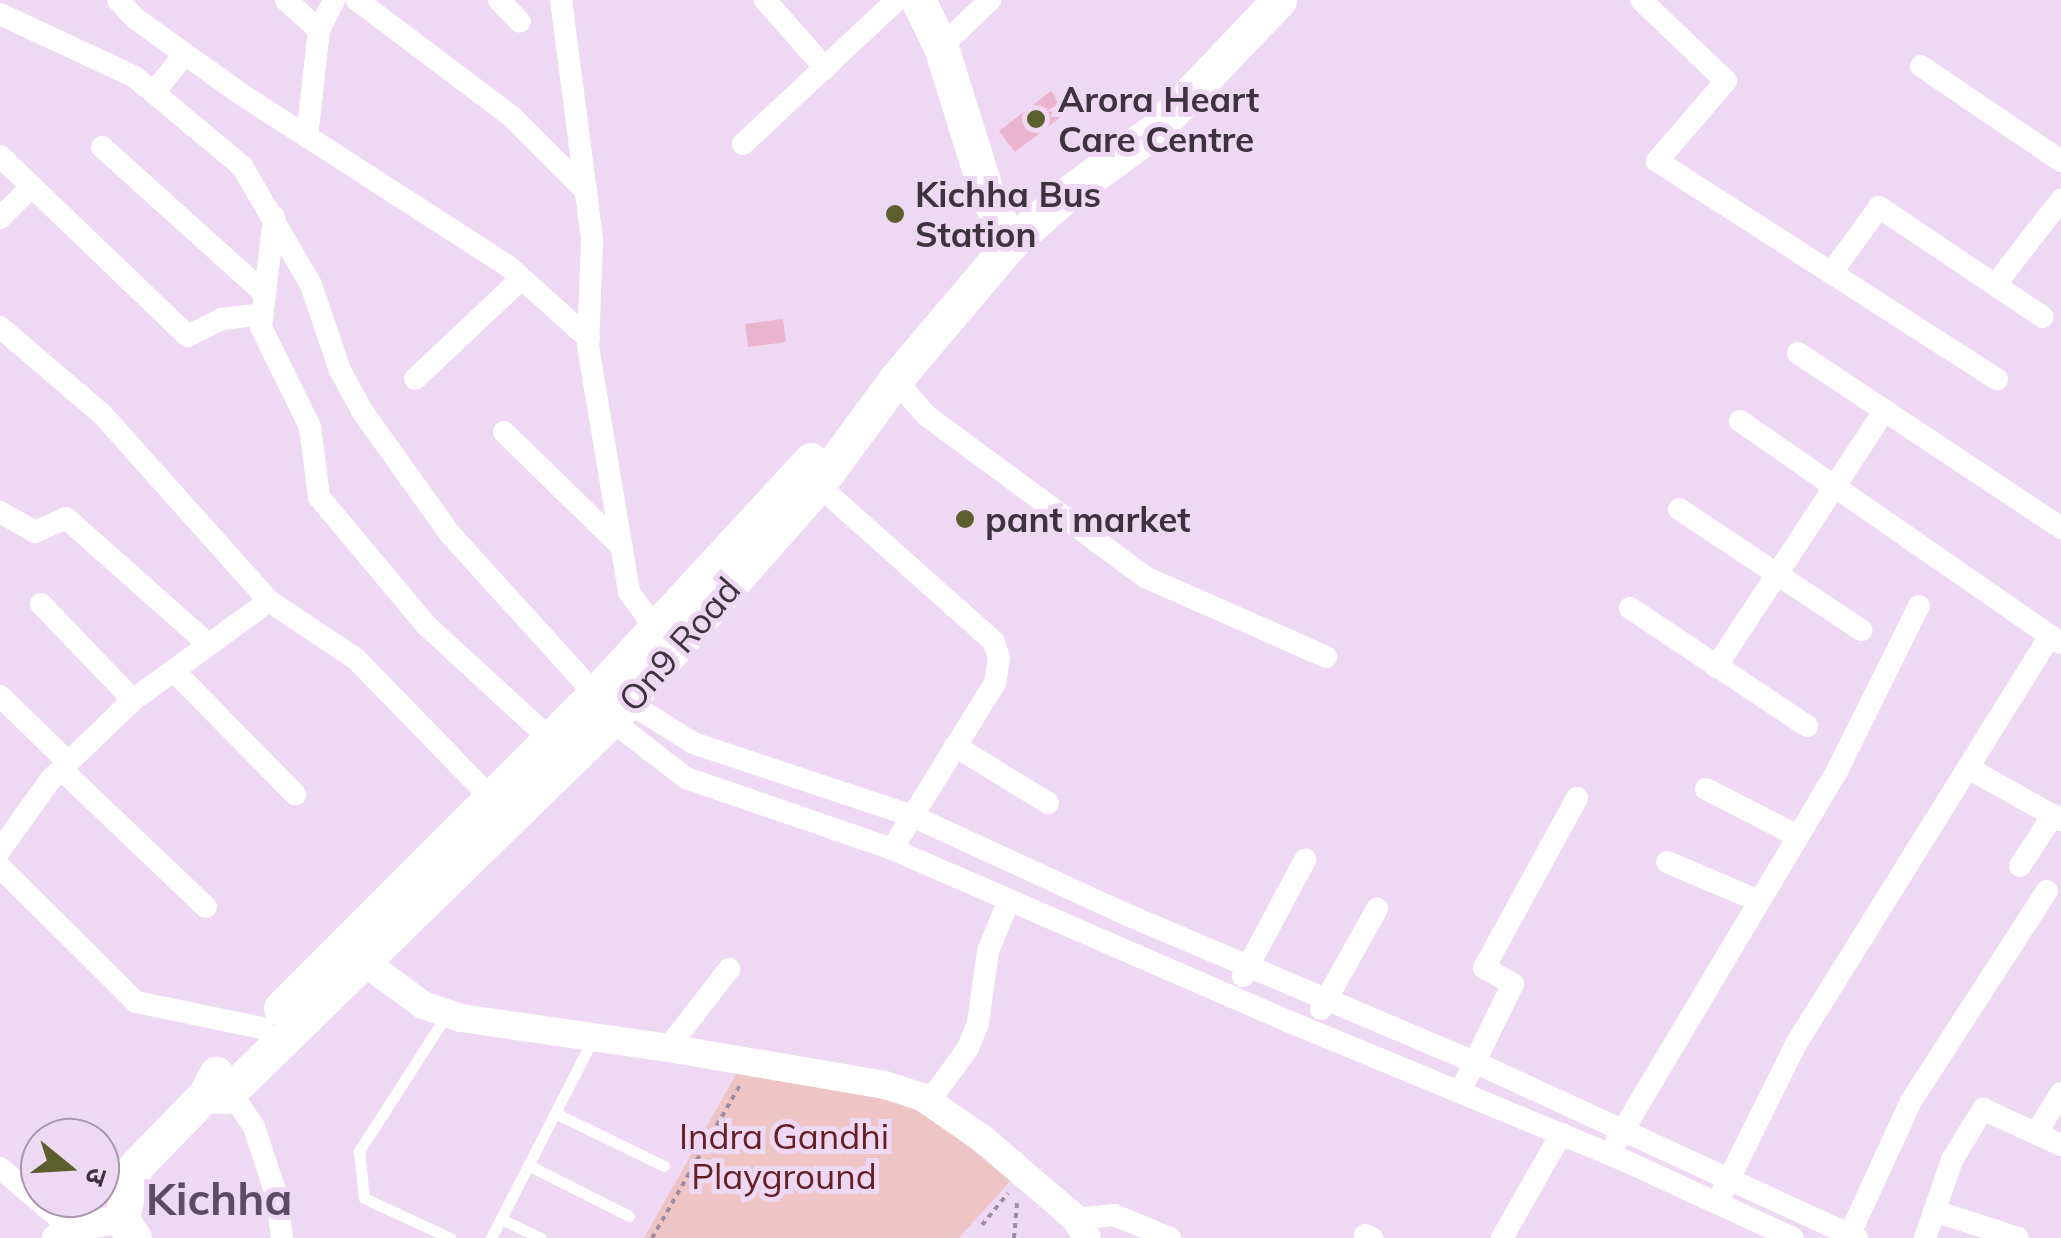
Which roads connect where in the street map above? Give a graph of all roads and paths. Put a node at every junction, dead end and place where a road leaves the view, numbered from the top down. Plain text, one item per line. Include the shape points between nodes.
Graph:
1 (118, 0) edge
2 (286, 0) edge
3 (334, 0) edge
4 (357, 0) edge
5 (499, 0) edge
6 (766, 0) edge
7 (898, 0) edge
8 (918, 0) edge
9 (936, 0) edge
10 (990, 0) edge
11 (1247, 0) edge
12 (1279, 0) edge
13 (1641, 0) edge
14 (565, 3) edge
15 (0, 14) edge
16 (520, 22) dead end
17 (319, 30) junction
18 (940, 47) junction
19 (186, 54) junction
20 (1921, 66) dead end
21 (825, 68) junction
22 (154, 92) junction
23 (307, 137) junction
24 (744, 144) dead end
25 (102, 146) dead end
26 (0, 156) edge
27 (2061, 161) edge
28 (32, 186) junction
29 (586, 191) junction
30 (1067, 194) junction
31 (2061, 200) edge
32 (274, 217) junction
33 (0, 218) edge
34 (1010, 244) junction
35 (1832, 272) junction
36 (521, 278) junction
37 (1995, 285) junction
38 (264, 304) junction
39 (2042, 317) dead end
40 (0, 327) edge
41 (588, 339) junction
42 (1798, 352) dead end
43 (415, 379) dead end
44 (1998, 379) dead end
45 (895, 380) junction
46 (1883, 413) junction
47 (1740, 421) dead end
48 (504, 432) dead end
49 (818, 485) junction
50 (1835, 487) junction
51 (1679, 509) dead end
52 (0, 512) edge
53 (2061, 528) edge
54 (622, 547) junction
55 (1777, 574) junction
56 (269, 601) junction
57 (41, 604) dead end
58 (1919, 606) dead end
59 (1630, 608) dead end
60 (655, 628) junction
61 (1861, 630) dead end
62 (2056, 640) edge
63 (209, 645) junction
64 (1326, 656) dead end
65 (1716, 667) junction
66 (174, 671) junction
67 (0, 696) edge
68 (133, 700) junction
69 (611, 705) junction
70 (1807, 726) dead end
71 (550, 739) junction
72 (955, 746) junction
73 (64, 766) junction
74 (1968, 768) junction
75 (1706, 789) dead end
76 (295, 794) dead end
77 (491, 798) junction
78 (1577, 798) dead end
79 (1048, 803) dead end
80 (910, 815) junction
81 (2057, 818) edge
82 (1798, 836) junction
83 (892, 849) junction
84 (0, 850) edge
85 (1305, 860) dead end
86 (1667, 862) dead end
87 (2020, 866) dead end
88 (0, 867) edge
89 (2047, 891) dead end
90 (1009, 900) junction
91 (1759, 901) junction
92 (206, 907) dead end
93 (1377, 909) dead end
94 (363, 960) junction
95 (1247, 966) junction
96 (728, 969) dead end
97 (1234, 998) junction
98 (1325, 999) junction
99 (447, 1014) junction
100 (262, 1028) junction
101 (1313, 1031) junction
102 (594, 1038) junction
103 (668, 1048) junction
104 (1472, 1060) junction
105 (744, 1078) dead end
106 (1460, 1092) junction
107 (218, 1093) junction
108 (2061, 1093) edge
109 (929, 1102) junction
110 (555, 1113) junction
111 (1622, 1130) junction
112 (2036, 1133) junction
113 (1561, 1134) junction
114 (2061, 1145) edge
115 (1610, 1154) junction
116 (528, 1165) junction
117 (664, 1166) dead end
118 (0, 1168) edge
119 (1729, 1178) junction
120 (1017, 1184) junction
121 (1718, 1204) junction
122 (1934, 1211) junction
123 (629, 1216) dead end
124 (501, 1219) junction
125 (982, 1225) dead end
126 (128, 1228) edge
127 (1081, 1228) edge
128 (63, 1233) edge
129 (1851, 1237) edge
130 (282, 1238) edge
131 (450, 1238) edge
132 (491, 1238) edge
133 (541, 1238) edge
134 (652, 1238) edge
135 (1014, 1238) edge
136 (1170, 1238) edge
137 (1502, 1238) edge
138 (1793, 1238) edge
139 (1925, 1238) edge
140 (2018, 1238) edge

1 - 19 street
2 - 17 street
3 - 17 street
4 - 29 street via 512,117
5 - 16 street
6 - 21 street
7 - 21 street
8 - 18 main road
9 - 18 main road
10 - 18 street
11 - 30 main road
12 - 30 main road, On9 Road via 1154,131
13 - 35 street via 1726,81 1658,161
14 - 29 street
15 - 22 street
17 - 23 street
18 - 34 main road
19 - 22 street
19 - 23 street
20 - 27 street
21 - 24 street
22 - 32 street via 242,166
23 - 36 street
25 - 38 street
26 - 28 street
28 - 33 street
28 - 38 street via 188,336
29 - 41 street via 592,239
30 - 34 main road, On9 Road
31 - 37 street
32 - 38 street
32 - 69 street via 311,285 340,370 362,411 450,534
34 - 45 main road, On9 Road
35 - 37 street via 1879,207
35 - 44 street
36 - 41 street
36 - 43 street
37 - 39 street
38 - 71 street via 262,327 310,428 319,497 426,624
40 - 56 street via 102,414
41 - 54 street
42 - 46 street
45 - 49 main road, On9 Road
45 - 60 main road via 799,471
45 - 64 street via 927,416 1145,577
46 - 50 street
46 - 53 street
47 - 50 street
48 - 54 street
49 - 69 main road, On9 Road
49 - 72 street via 994,642 996,682
50 - 55 street
50 - 62 street
51 - 55 street
52 - 63 street via 36,532 66,518
54 - 60 street via 629,592
55 - 61 street
55 - 65 street
56 - 63 street
56 - 77 street via 356,659
57 - 68 street
58 - 82 street
59 - 65 street
60 - 69 main road
62 - 74 street
63 - 66 street
65 - 70 street
66 - 68 street
66 - 76 street
67 - 73 street
68 - 73 street
69 - 71 main road
69 - 80 street via 692,743
69 - 83 street via 686,778
69 - 94 main road, On9 Road
71 - 77 main road
72 - 79 street
72 - 80 street
73 - 84 street
73 - 92 street
74 - 81 street
74 - 119 street via 1796,1044
75 - 82 street
77 - 100 main road
78 - 104 street via 1484,968 1513,984
80 - 83 street
80 - 95 street
81 - 87 street
82 - 91 street
83 - 90 street
85 - 95 street
86 - 91 street
88 - 100 street via 136,1002
89 - 129 street via 1911,1101
90 - 97 street
90 - 109 street via 988,951 968,1048
91 - 111 street
93 - 98 street
94 - 99 street via 423,1005
94 - 107 main road, On9 Road
95 - 97 street
95 - 98 street
96 - 103 street
97 - 101 street
98 - 101 street
98 - 104 street
99 - 102 street
99 - 131 lane via 359,1151 364,1198
100 - 107 main road via 214,1076
101 - 106 street
102 - 103 street
102 - 110 lane
103 - 109 street via 885,1085
104 - 106 street
104 - 111 street
105 - 134 path
106 - 113 street
107 - 126 main road, On9 Road via 135,1167
107 - 130 street via 254,1126
108 - 112 street
109 - 120 street
110 - 116 lane
110 - 117 lane
111 - 115 street
111 - 119 street
112 - 114 street
112 - 122 street via 1982,1108 1952,1160
113 - 115 street
113 - 137 street
115 - 121 street
116 - 123 lane
116 - 124 lane
118 - 128 street
119 - 121 street
119 - 129 street
120 - 125 path
120 - 127 street
120 - 135 path
121 - 138 street
122 - 139 street
122 - 140 street
124 - 132 lane
124 - 133 lane
126 - 128 street, On9 Road
127 - 136 street via 1114,1214

